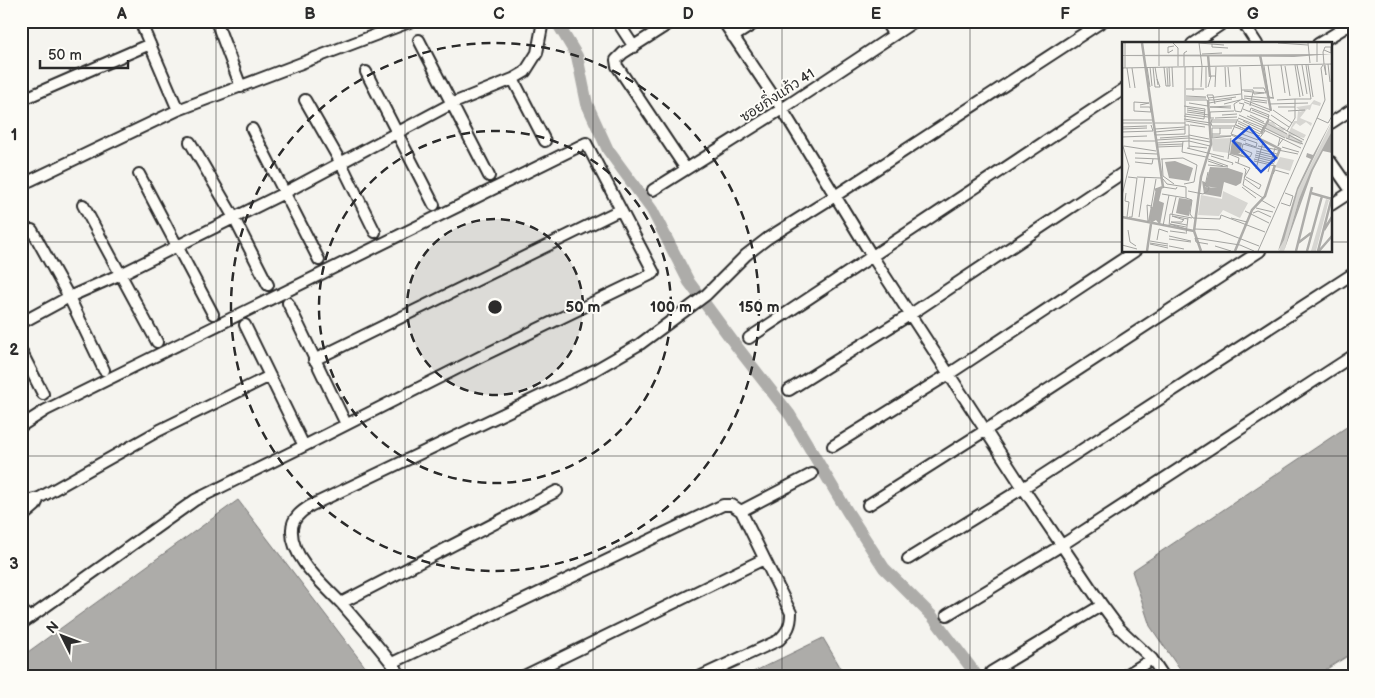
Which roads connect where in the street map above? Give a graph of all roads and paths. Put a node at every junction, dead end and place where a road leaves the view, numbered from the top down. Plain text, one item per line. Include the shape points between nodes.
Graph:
1 (140, 21) edge
2 (216, 21) edge
3 (412, 21) edge
4 (543, 21) edge
5 (617, 21) edge
6 (673, 21) edge
7 (722, 21) edge
8 (758, 21) edge
9 (885, 21) edge
10 (915, 21) edge
11 (1102, 21) edge
12 (1226, 21) edge
13 (1242, 21) edge
14 (1354, 22) edge
15 (894, 35) junction
16 (733, 37) junction
17 (419, 40) dead end
18 (1195, 42) edge
19 (1256, 42) edge
20 (1321, 42) edge
21 (150, 44) junction
22 (634, 47) junction
23 (366, 72) dead end
24 (513, 79) junction
25 (241, 87) junction
26 (1122, 90) edge
27 (21, 100) edge
28 (305, 100) dead end
29 (451, 104) junction
30 (1354, 108) edge
31 (178, 110) junction
32 (782, 110) junction
33 (1332, 122) edge
34 (252, 129) dead end
35 (396, 133) junction
36 (545, 141) dead end
37 (190, 142) dead end
38 (341, 163) junction
39 (1332, 163) edge
40 (686, 169) junction
41 (1122, 173) edge
42 (139, 174) dead end
43 (488, 176) dead end
44 (21, 185) edge
45 (653, 190) dead end
46 (1353, 192) edge
47 (284, 193) junction
48 (835, 196) junction
49 (1332, 204) edge
50 (434, 205) dead end
51 (84, 206) dead end
52 (620, 210) junction
53 (233, 216) junction
54 (32, 230) dead end
55 (375, 232) dead end
56 (177, 246) junction
57 (1133, 252) edge
58 (1258, 252) edge
59 (872, 256) junction
60 (319, 260) dead end
61 (1354, 273) edge
62 (120, 274) junction
63 (268, 284) dead end
64 (69, 297) junction
65 (288, 302) dead end
66 (213, 314) dead end
67 (911, 314) junction
68 (21, 323) edge
69 (245, 325) dead end
70 (749, 338) dead end
71 (156, 342) dead end
72 (21, 351) edge
73 (1354, 355) edge
74 (314, 360) junction
75 (104, 370) dead end
76 (949, 374) junction
77 (270, 376) junction
78 (789, 390) dead end
79 (44, 394) dead end
80 (346, 424) junction
81 (21, 426) edge
82 (986, 430) junction
83 (304, 446) junction
84 (833, 446) dead end
85 (812, 474) dead end
86 (1023, 488) junction
87 (557, 491) dead end
88 (39, 498) junction
89 (21, 502) edge
90 (868, 505) dead end
91 (741, 511) junction
92 (21, 518) edge
93 (1062, 545) junction
94 (764, 559) junction
95 (908, 559) dead end
96 (341, 603) junction
97 (1102, 605) junction
98 (21, 609) edge
99 (947, 615) dead end
100 (25, 621) edge
101 (1152, 659) junction
102 (392, 663) junction
103 (991, 672) dead end
104 (402, 677) edge
105 (522, 677) edge
106 (699, 677) edge
107 (1123, 677) edge
108 (1164, 677) edge

1 - 21 street
2 - 25 street
3 - 25 street
4 - 24 street via 537,52 525,72
5 - 22 street
6 - 22 street
7 - 16 street
8 - 16 street
9 - 15 street
10 - 15 street, ซอยกิ่งแก้ว 41
11 - 48 street
12 - 18 street
13 - 19 street
14 - 20 street
15 - 32 street, ซอยกิ่งแก้ว 41
16 - 32 street
17 - 29 street
21 - 27 street
21 - 31 street
22 - 40 street via 618,57 617,66
23 - 35 street
24 - 29 street
24 - 36 street
25 - 31 street
26 - 59 street
28 - 38 street
29 - 35 street
29 - 43 street
30 - 33 street
31 - 44 street
32 - 40 street, ซอยกิ่งแก้ว 41
32 - 48 street
34 - 47 street
35 - 38 street
35 - 50 street
37 - 53 street
38 - 47 street
38 - 55 street
39 - 46 street
40 - 45 street, ซอยกิ่งแก้ว 41
41 - 67 street
42 - 56 street
46 - 49 street
47 - 53 street
47 - 60 street
48 - 59 street
48 - 96 street via 768,238 706,295 640,344 595,370 301,512 292,522 295,546 316,579
51 - 62 street
52 - 74 street
52 - 80 street via 654,273
52 - 81 street via 586,143 55,406
53 - 56 street
53 - 63 street
54 - 64 street
56 - 62 street
56 - 66 street
57 - 76 street
58 - 82 street
59 - 67 street
59 - 70 street
61 - 86 street
62 - 64 street
62 - 71 street
64 - 68 street
64 - 75 street
65 - 74 street
67 - 76 street
67 - 78 street
69 - 77 street
72 - 79 street
73 - 93 street
74 - 80 street
76 - 82 street
76 - 84 street
77 - 83 street
77 - 88 street via 160,430
80 - 83 street
82 - 86 street
82 - 90 street
83 - 100 street via 195,500
85 - 91 street
86 - 93 street
86 - 95 street
87 - 96 street
88 - 89 street
88 - 92 street
91 - 94 street
91 - 102 street via 732,505 723,505
93 - 97 street
93 - 99 street
94 - 105 street
94 - 106 street via 791,613 791,625 779,640
96 - 102 street
97 - 101 street via 1119,628
97 - 103 street
98 - 100 street
101 - 107 street
101 - 108 street
102 - 104 street

